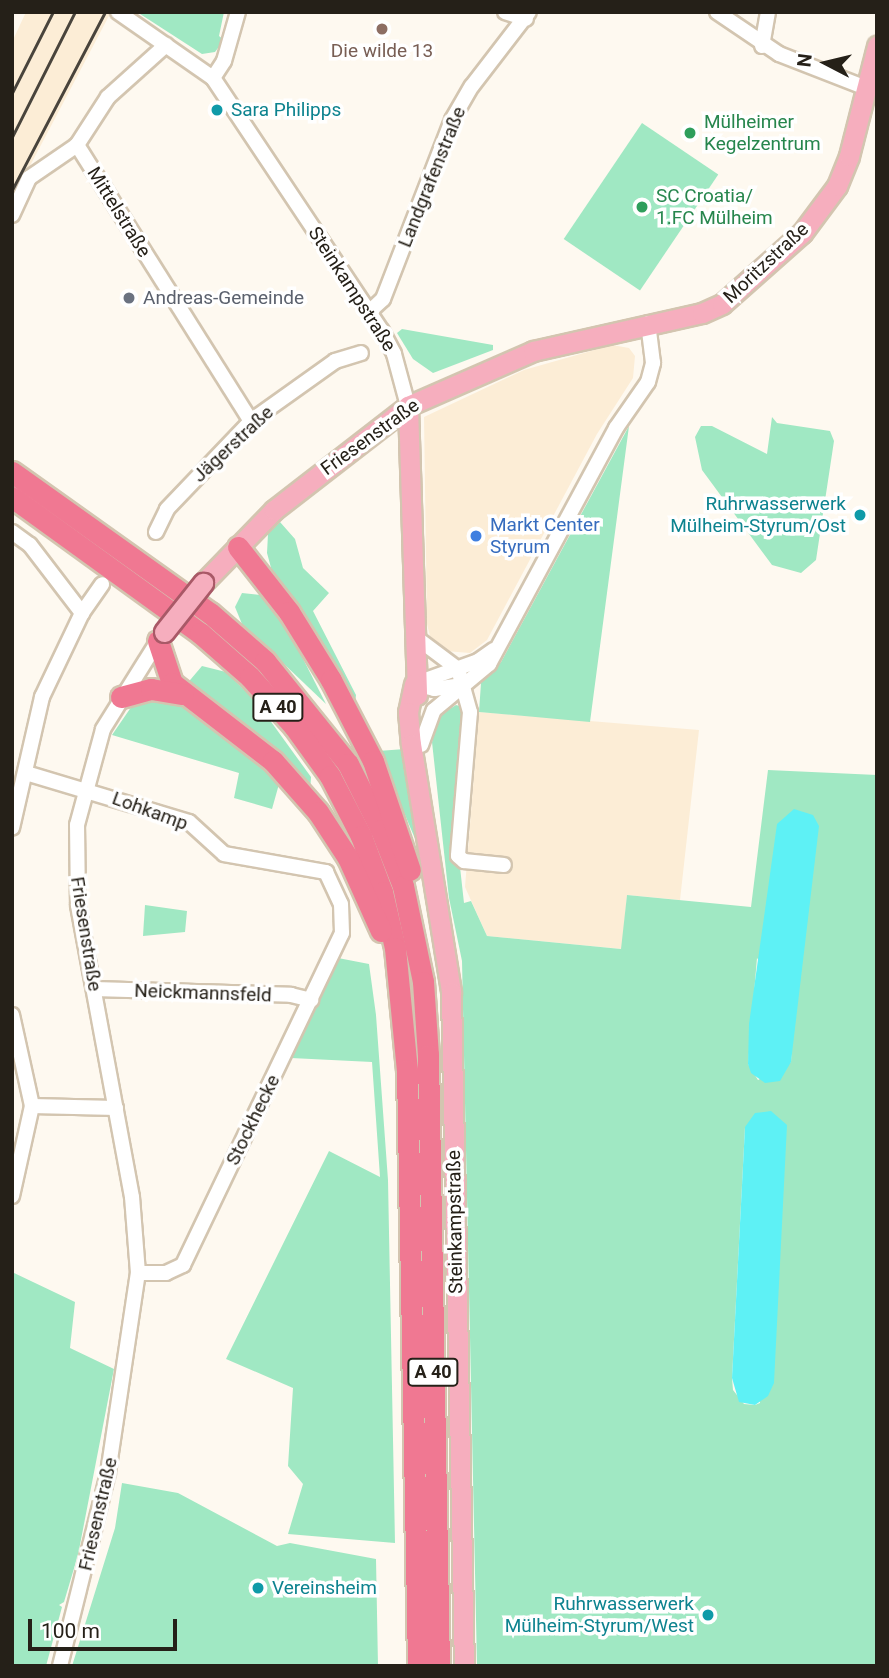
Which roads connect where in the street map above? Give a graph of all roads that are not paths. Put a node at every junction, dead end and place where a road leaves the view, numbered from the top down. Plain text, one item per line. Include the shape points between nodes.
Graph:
1 (118, 12) edge
2 (238, 12) edge
3 (505, 12) edge
4 (717, 12) edge
5 (768, 12) edge
6 (528, 16) edge
7 (166, 45) junction
8 (762, 46) junction
9 (877, 46) edge
10 (213, 78) junction
11 (866, 88) junction
12 (77, 145) junction
13 (12, 215) edge
14 (369, 312) junction
15 (648, 323) junction
16 (361, 353) dead end
17 (408, 406) junction
18 (251, 421) junction
19 (12, 472) edge
20 (12, 497) edge
21 (12, 532) edge
22 (156, 532) dead end
23 (238, 547) junction
24 (102, 584) dead end
25 (82, 613) junction
26 (414, 636) junction
27 (161, 637) junction
28 (498, 647) junction
29 (458, 669) junction
30 (414, 684) junction
31 (464, 685) junction
32 (183, 694) junction
33 (121, 697) junction
34 (421, 745) junction
35 (26, 773) junction
36 (420, 781) junction
37 (84, 788) junction
38 (12, 828) edge
39 (504, 865) dead end
40 (342, 933) joint
41 (423, 982) junction
42 (94, 989) junction
43 (311, 1000) junction
44 (12, 1014) edge
45 (404, 1015) junction
46 (32, 1106) junction
47 (116, 1108) junction
48 (12, 1196) edge
49 (138, 1273) junction
50 (60, 1666) edge
51 (418, 1666) edge
52 (439, 1666) edge
53 (464, 1666) edge

1 - 7 street, Steinkampstraße
2 - 10 street via 224,61
3 - 6 street
4 - 8 street
5 - 8 street
6 - 14 street, Landgrafenstraße via 472,86 452,120 383,299
7 - 10 street, Steinkampstraße
7 - 12 street via 107,97
8 - 11 street
9 - 11 main road, Moritzstraße
10 - 14 street, Steinkampstraße
11 - 15 main road, Moritzstraße via 837,186 802,233 722,304 702,313
12 - 13 street via 29,177
12 - 18 street, Mittelstraße
14 - 17 street, Steinkampstraße via 394,354
15 - 17 main road, Friesenstraße via 533,351
15 - 28 street via 652,373 616,428
16 - 18 street, Jägerstraße via 335,361
17 - 23 main road, Friesenstraße via 295,492
17 - 26 main road, Steinkampstraße
18 - 22 street, Jägerstraße via 167,509
19 - 41 highway, A 40 via 210,613 265,661 311,713 348,764 381,830 402,886
20 - 45 highway, A 40 via 200,633 250,677 294,726 330,776 361,836 382,892
21 - 25 street via 30,545
23 - 27 main road, Friesenstraße, bridge
23 - 41 highway via 289,612 373,761 416,892 424,937
24 - 25 street
25 - 35 street via 42,697
26 - 29 street
26 - 30 main road, Steinkampstraße
27 - 32 highway via 166,673
27 - 33 street, Friesenstraße
28 - 29 street
28 - 31 street via 489,664
29 - 30 street
29 - 31 street
30 - 31 street via 434,689
30 - 34 main road, Steinkampstraße
30 - 36 main road, Steinkampstraße via 408,712
31 - 34 street via 434,710
31 - 39 street via 470,712 458,856 464,861
32 - 33 highway via 150,689
32 - 45 highway via 273,761 318,812 348,858 380,926
33 - 37 street, Friesenstraße via 103,729
34 - 36 main road, Steinkampstraße
35 - 37 street, Lohkamp
35 - 38 street
36 - 53 main road, Steinkampstraße via 451,992
37 - 40 street, Lohkamp via 189,822 224,854 326,872 341,904
37 - 42 street, Friesenstraße via 76,871
40 - 43 street, Stockhecke
41 - 52 highway, A 40
42 - 43 street, Neickmannsfeld via 291,995
42 - 47 street, Friesenstraße
43 - 49 street, Stockhecke via 183,1265 166,1273
44 - 46 street
45 - 51 highway, A 40
46 - 47 street
46 - 48 street
47 - 49 street, Friesenstraße via 132,1197
49 - 50 street, Friesenstraße via 108,1473

